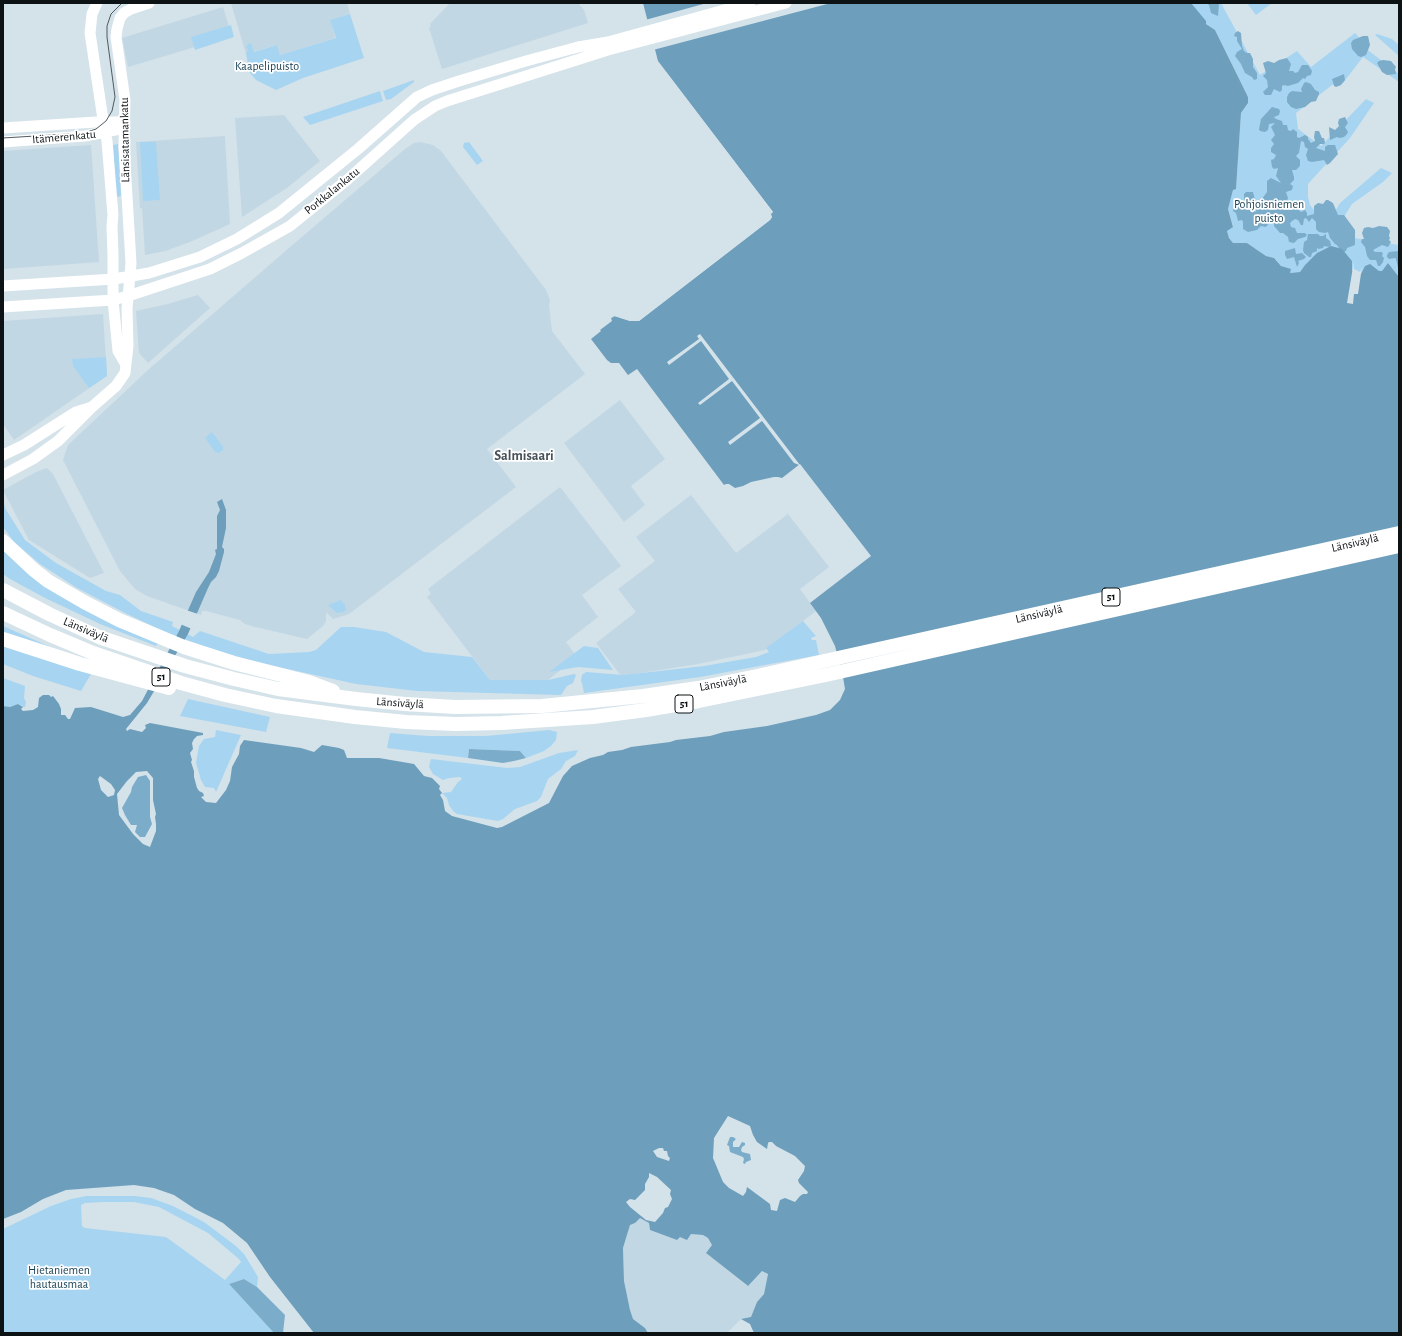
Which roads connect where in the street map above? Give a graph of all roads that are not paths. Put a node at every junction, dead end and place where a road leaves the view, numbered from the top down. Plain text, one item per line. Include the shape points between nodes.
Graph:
1 (97, 3) edge
2 (149, 3) edge
3 (750, 3) edge
4 (786, 3) edge
5 (648, 35) junction
6 (125, 125) junction
7 (104, 127) junction
8 (3, 128) edge
9 (3, 142) edge
10 (130, 277) junction
11 (114, 279) junction
12 (3, 286) edge
13 (128, 296) junction
14 (113, 300) junction
15 (3, 307) edge
16 (125, 363) junction
17 (92, 407) junction
18 (3, 455) edge
19 (3, 475) edge
20 (1399, 533) edge
21 (3, 541) edge
22 (1399, 546) edge
23 (3, 590) edge
24 (3, 613) edge
25 (3, 639) edge
26 (825, 668) junction
27 (356, 699) junction
28 (276, 706) junction

1 - 7 main road, Länsisatamankatu via 92,14 90,33
2 - 6 main road, Länsisatamankatu via 124,13 117,29 125,100
3 - 5 main road
4 - 5 main road
5 - 10 main road, Porkkalankatu via 578,47 459,81 417,97 340,164 279,213 252,231 200,257
5 - 13 main road, Porkkalankatu via 435,106 414,120 347,180 290,226 271,238 210,269
6 - 7 main road, Itämerenkatu
6 - 10 main road, Länsisatamankatu
7 - 8 main road, Itämerenkatu
7 - 9 main road, Itämerenkatu via 85,136
7 - 11 main road, Länsisatamankatu via 112,204
10 - 11 main road, Porkkalankatu
10 - 13 main road, Länsisatamankatu
11 - 12 main road, Porkkalankatu
11 - 14 main road, Länsisatamankatu
13 - 14 main road, Porkkalankatu
13 - 16 main road, Länsisatamankatu via 128,346
14 - 15 main road, Porkkalankatu
14 - 16 main road, Länsisatamankatu via 118,351
16 - 17 main road, Länsisatamankatu via 125,373 120,381
17 - 18 main road via 76,412 24,445
17 - 19 main road, Länsisatamankatu via 45,451
20 - 26 highway, Länsiväylä / 51
21 - 27 highway via 48,580 119,620 205,654 309,682
22 - 26 highway, Länsiväylä / 51
23 - 27 highway, Länsiväylä / 51 via 99,637 185,666 278,689
24 - 28 highway, Länsiväylä / 51 via 50,636 136,669 218,693
25 - 28 highway via 80,664 205,697
26 - 27 highway, Länsiväylä / 51 via 644,696 542,706 455,707
26 - 28 highway, Länsiväylä / 51 via 699,701 593,717 508,723 406,722

